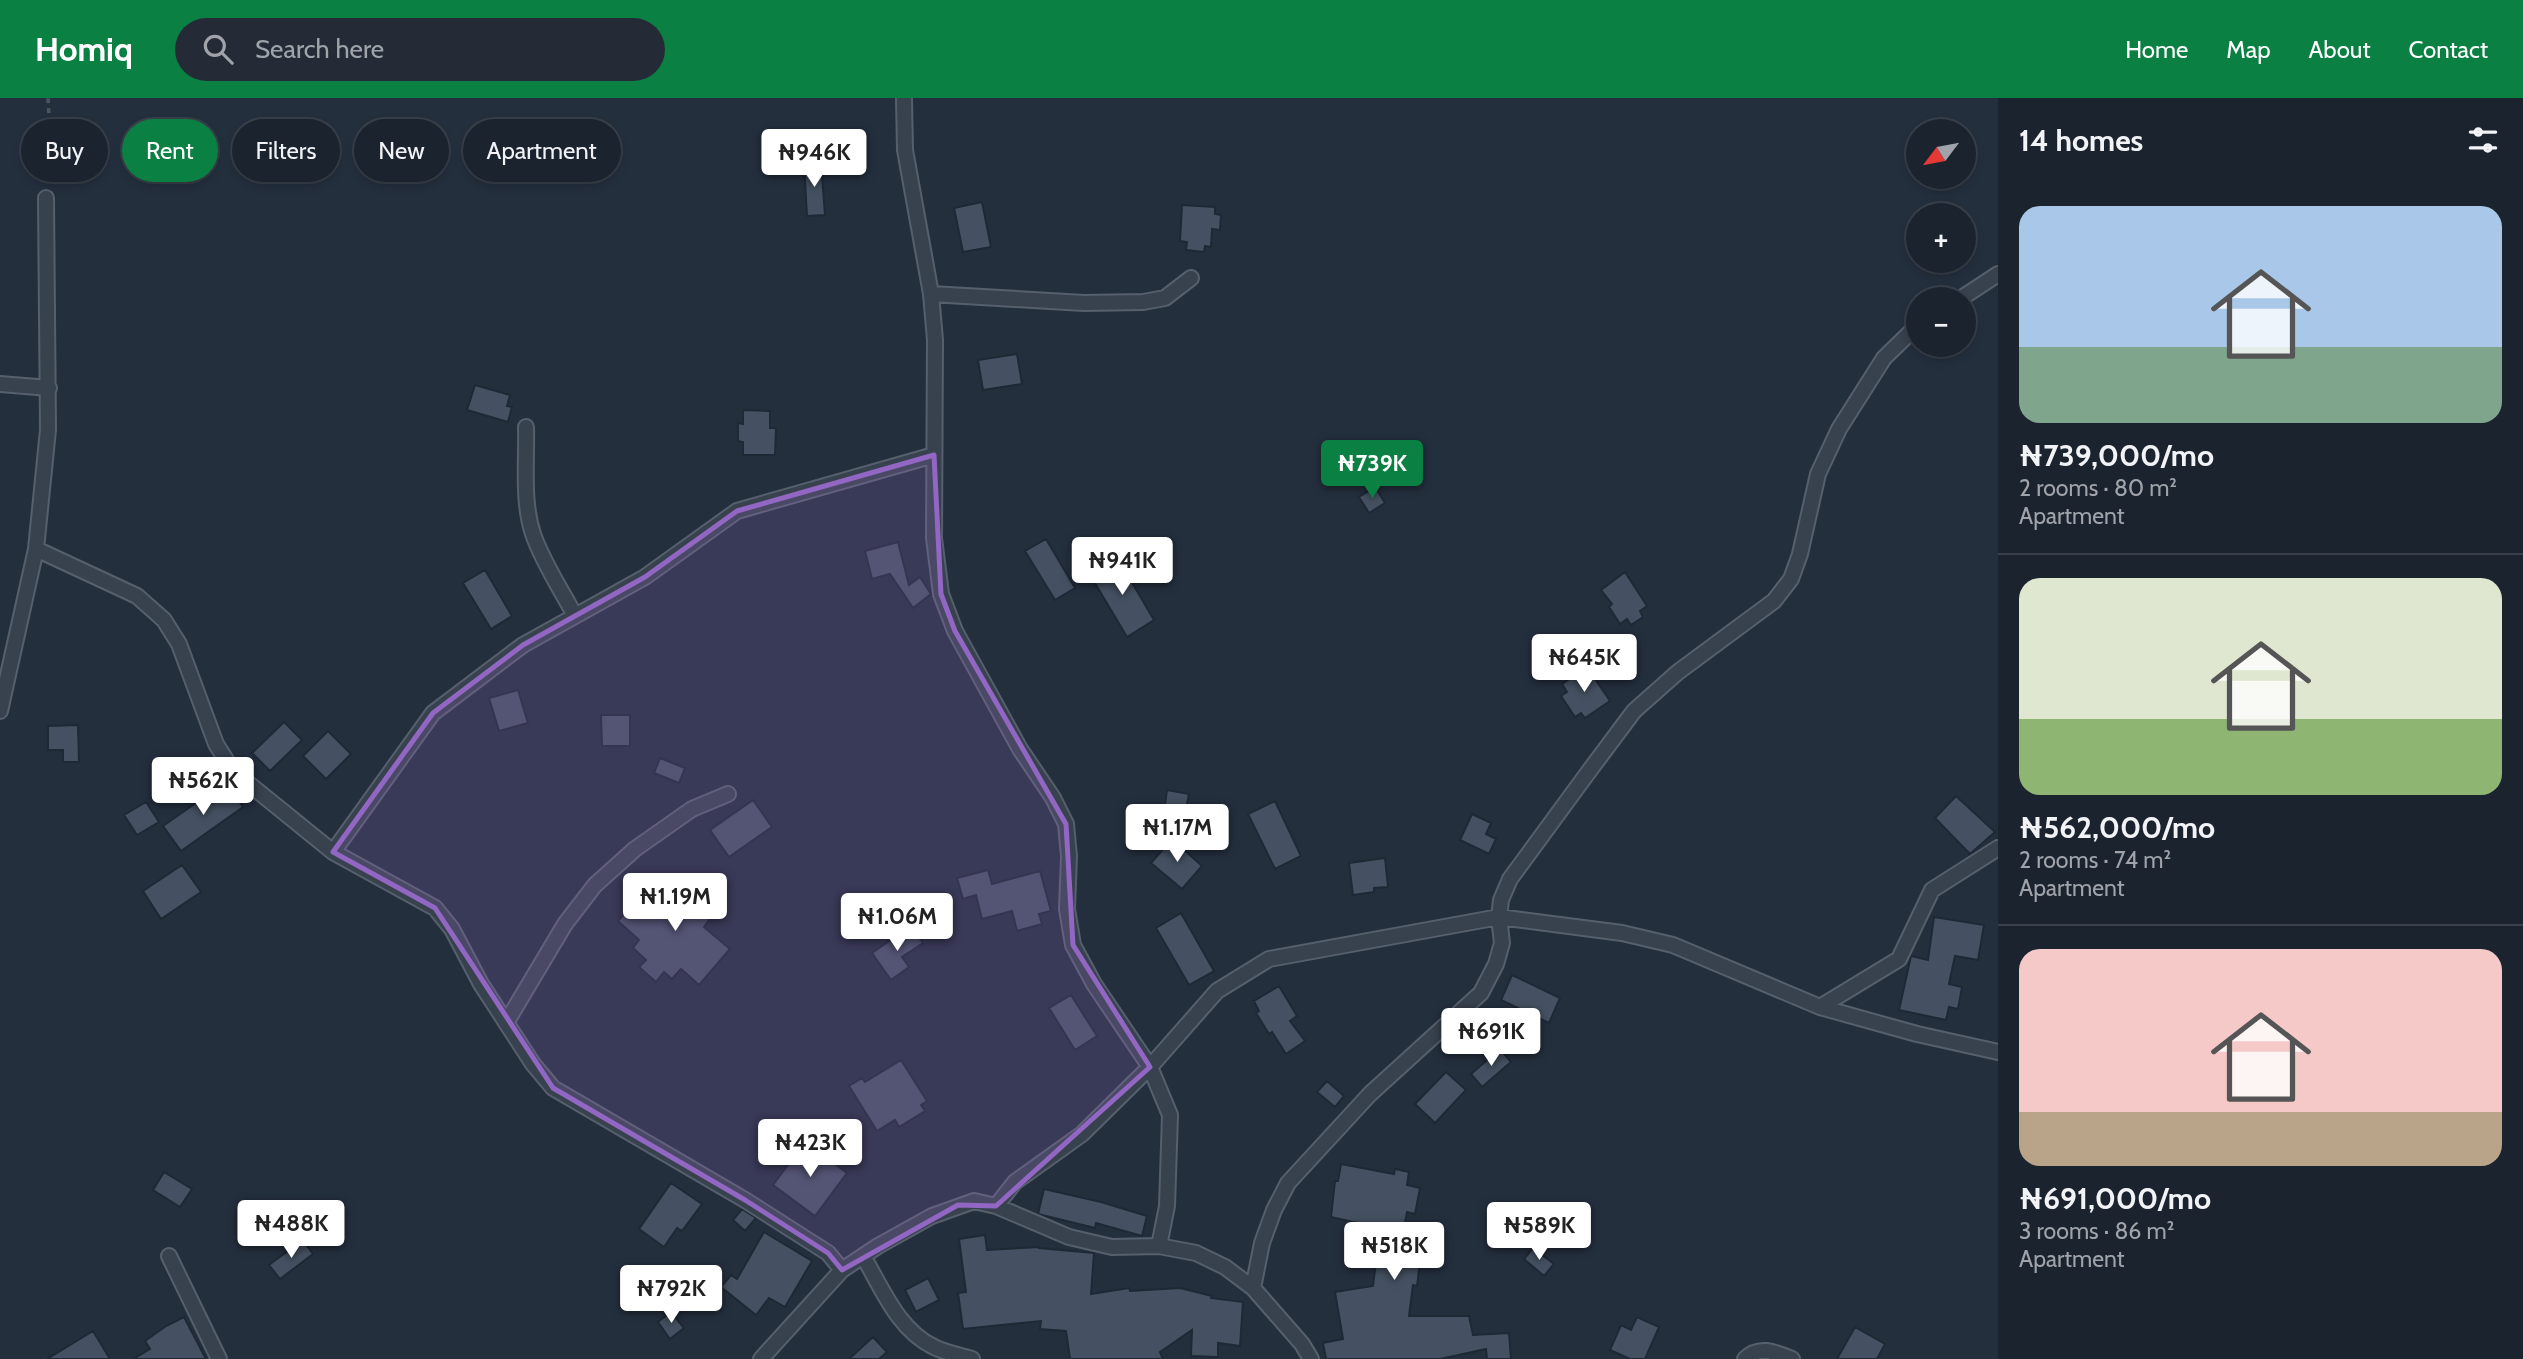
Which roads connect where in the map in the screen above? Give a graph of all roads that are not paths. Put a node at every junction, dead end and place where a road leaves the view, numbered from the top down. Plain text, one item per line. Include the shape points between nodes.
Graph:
1 (904, 98) edge
2 (46, 198) road end
3 (1998, 274) edge
4 (1191, 278) dead end
5 (1976, 288) edge
6 (930, 294) junction
7 (1906, 337) edge
8 (0, 384) edge
9 (49, 388) junction
10 (526, 427) dead end
11 (934, 454) junction
12 (36, 549) junction
13 (575, 616) junction
14 (0, 711) edge
15 (728, 794) dead end
16 (1998, 848) edge
17 (333, 852) junction
18 (1499, 917) junction
19 (1820, 1007) junction
20 (506, 1023) junction
21 (1998, 1052) edge
22 (1150, 1067) junction
23 (996, 1206) junction
24 (1159, 1246) junction
25 (169, 1256) dead end
26 (863, 1256) junction
27 (842, 1270) junction
28 (1253, 1288) junction
29 (219, 1359) edge
30 (761, 1359) edge
31 (972, 1359) edge
32 (1311, 1359) edge
33 (1745, 1359) edge
34 (1792, 1359) edge

1 - 6 street via 905,150
2 - 9 street
3 - 5 street
4 - 6 street via 1165,298 1143,302
6 - 11 street via 935,340
7 - 18 street via 1884,358 1839,429 1818,474 1791,579 1774,601 1634,711 1510,879
8 - 9 street
9 - 12 street
10 - 13 street via 533,533
11 - 13 street via 737,511 645,577
11 - 22 street via 934,538 941,594 960,642 1066,824 1067,909 1073,945
12 - 14 street
12 - 17 street via 137,596 164,620 179,644 216,744 233,771
13 - 17 street via 523,645 433,713
15 - 20 street via 692,809 635,849 595,885 565,925
16 - 19 street via 1932,890 1899,959
17 - 20 street via 435,908
18 - 19 street via 1622,933 1673,945
18 - 22 street via 1269,959 1217,991
18 - 28 street via 1502,943 1481,993 1370,1094 1288,1184 1262,1243
19 - 21 street
20 - 27 street via 553,1088 745,1200 828,1253
22 - 23 street via 1082,1134 1015,1182
22 - 24 street via 1170,1115 1167,1206
23 - 24 street via 1069,1237 1112,1247
23 - 26 street via 974,1201 958,1205
24 - 28 street via 1196,1253
25 - 29 street
26 - 27 street
26 - 31 street via 912,1333 934,1348
27 - 30 street
28 - 32 street
33 - 34 street via 1752,1352 1770,1350

